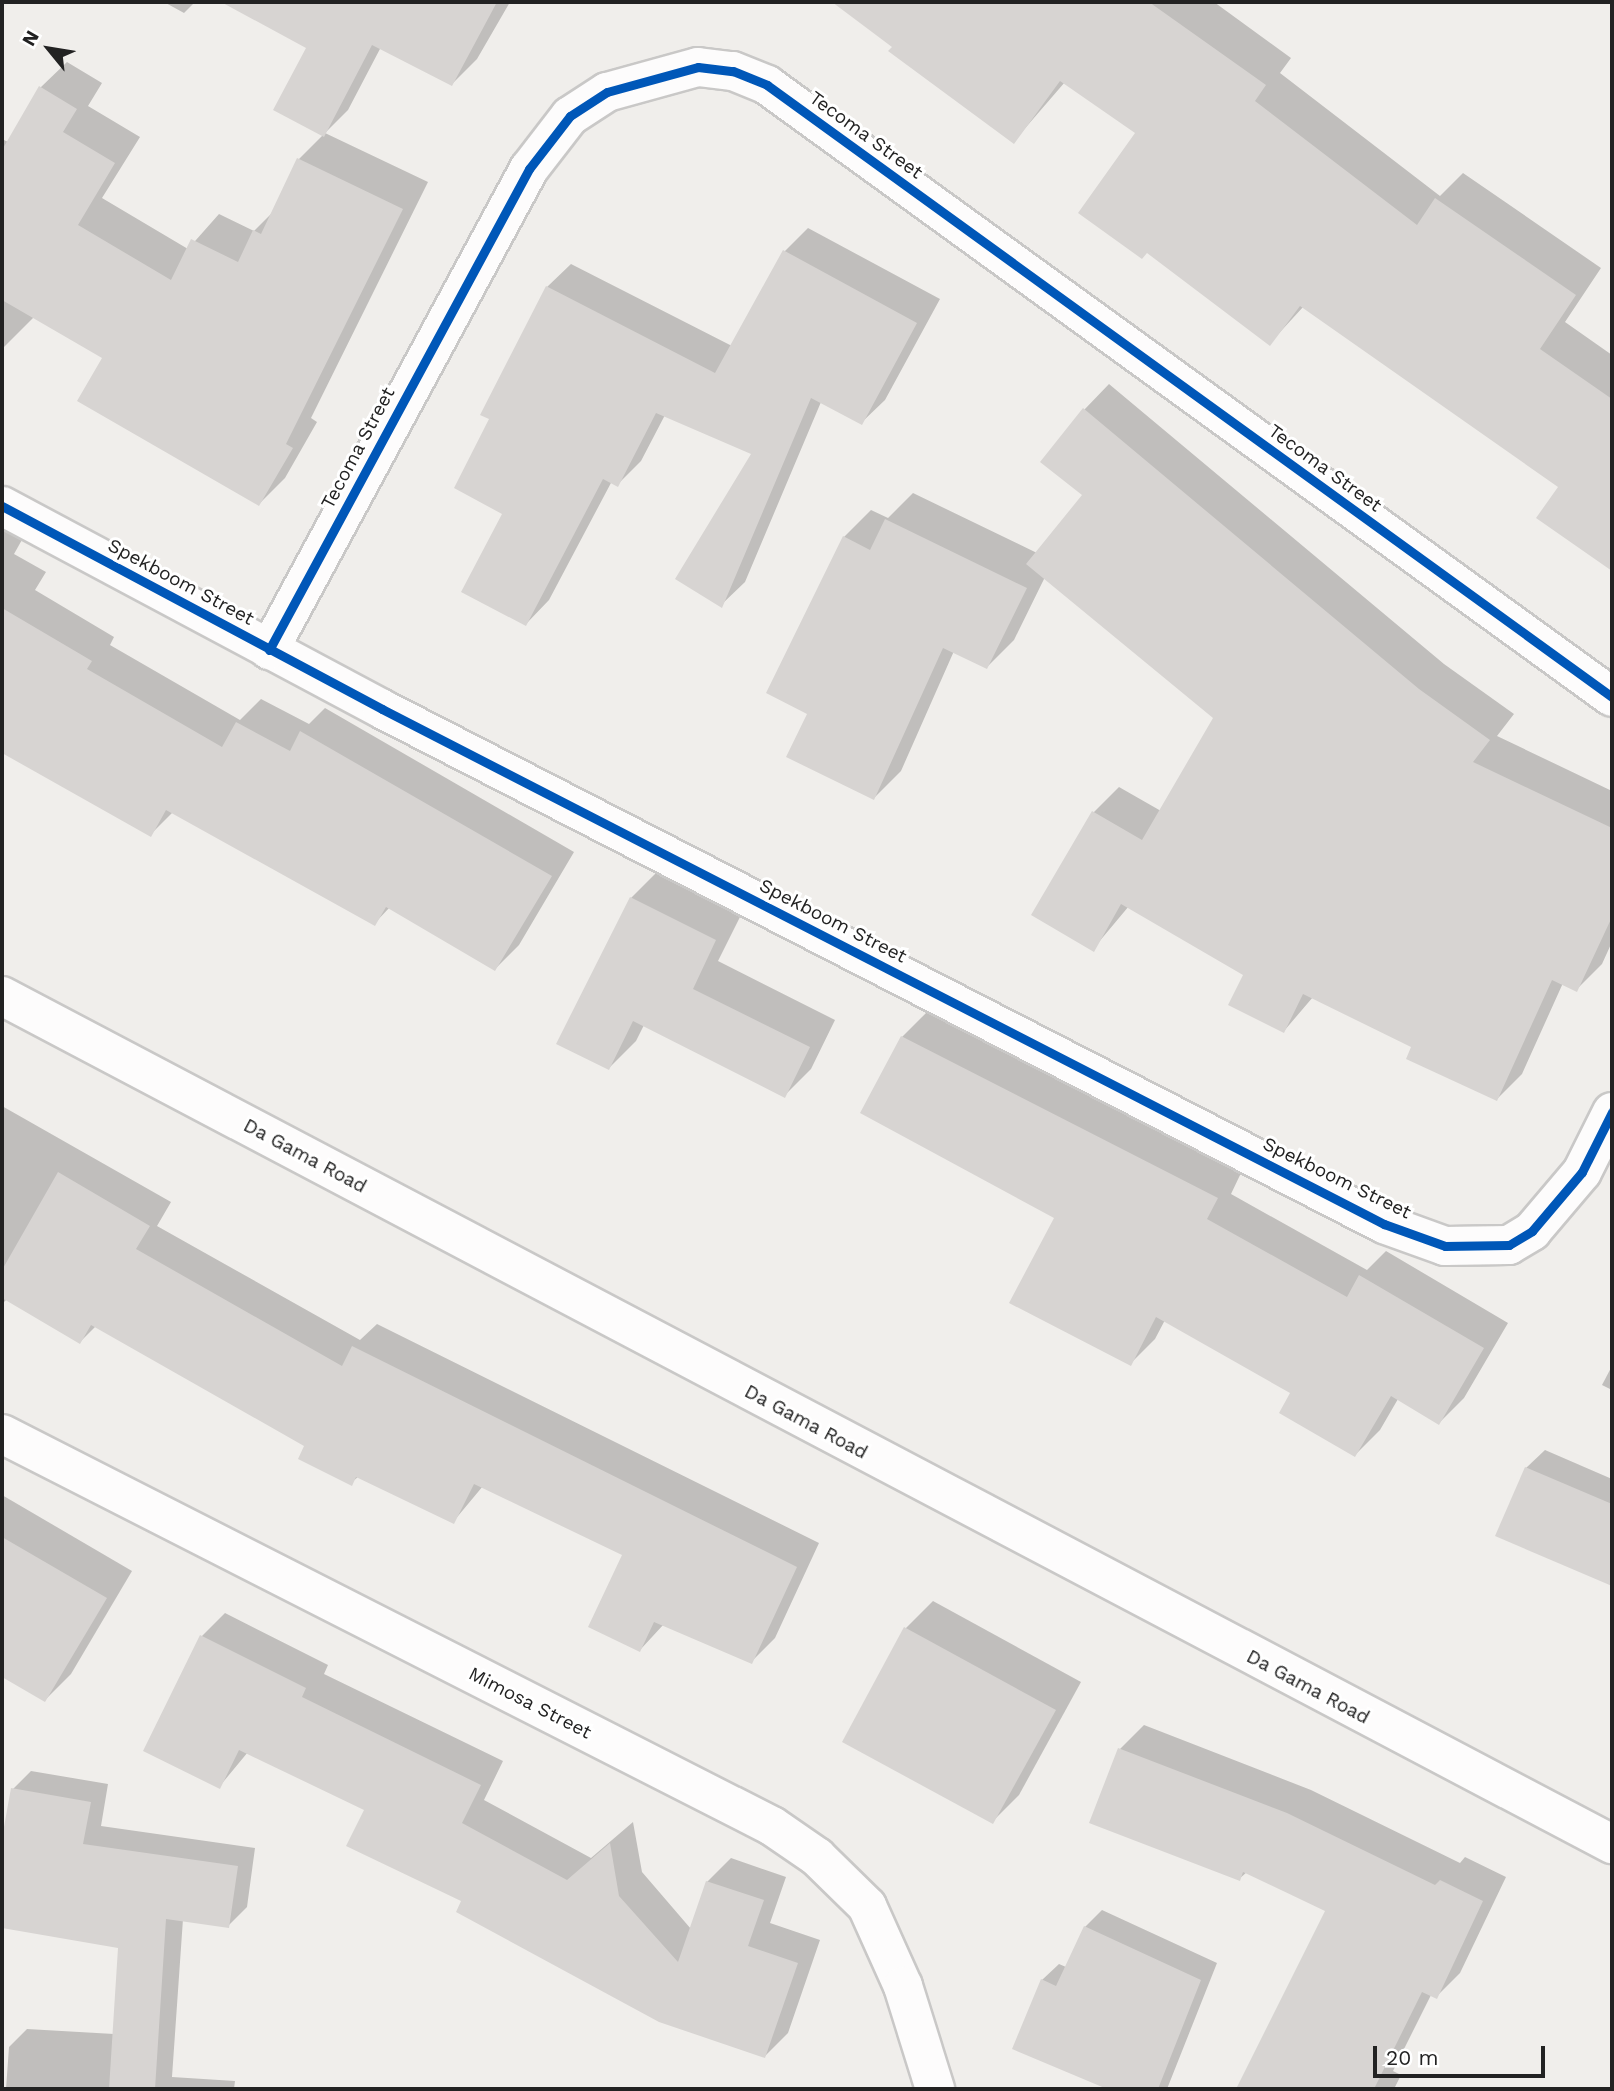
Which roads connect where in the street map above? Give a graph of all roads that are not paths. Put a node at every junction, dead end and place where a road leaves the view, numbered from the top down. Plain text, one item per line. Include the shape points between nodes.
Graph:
1 (2, 506) edge
2 (269, 650) junction
3 (1612, 697) edge
4 (2, 996) edge
5 (1612, 1112) edge
6 (2, 1434) edge
7 (1612, 1844) edge
8 (936, 2089) edge

1 - 2 street, Spekboom Street
2 - 3 street, Tecoma Street via 529,169 570,116 607,92 698,67 733,71 767,85
2 - 5 street, Spekboom Street via 1372,1218 1445,1246 1508,1245 1532,1231 1582,1172
4 - 7 street, Da Gama Road
6 - 8 street, Mimosa Street via 772,1826 817,1857 867,1906 904,1986

